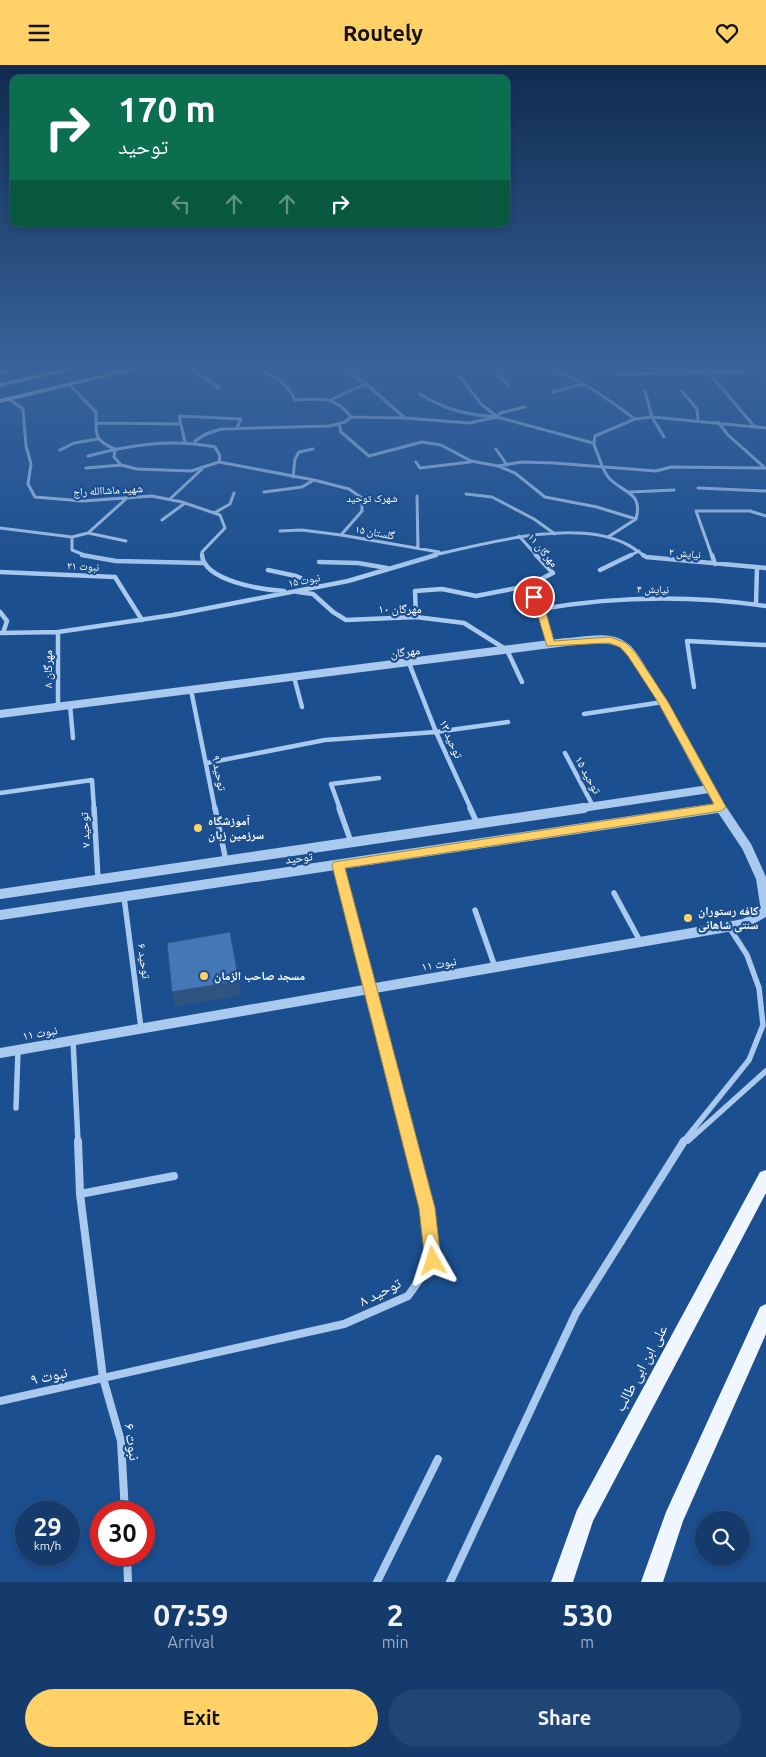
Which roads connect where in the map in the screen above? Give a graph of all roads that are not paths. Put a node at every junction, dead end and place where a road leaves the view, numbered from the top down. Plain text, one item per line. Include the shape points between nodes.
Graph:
1 (25, 435) edge
2 (96, 435) edge
3 (183, 435) edge
4 (205, 435) edge
5 (345, 435) edge
6 (563, 435) edge
7 (596, 435) edge
8 (726, 435) edge
9 (98, 439) junction
10 (196, 441) junction
11 (185, 442) junction
12 (593, 443) junction
13 (60, 449) dead end
14 (115, 449) junction
15 (313, 449) dead end
16 (496, 449) dead end
17 (88, 456) dead end
18 (471, 461) junction
19 (416, 462) dead end
20 (219, 463) junction
21 (121, 465) junction
22 (507, 465) junction
23 (204, 467) junction
24 (498, 467) junction
25 (86, 468) dead end
26 (603, 468) junction
27 (294, 477) junction
28 (314, 480) junction
29 (698, 488) dead end
30 (674, 490) dead end
31 (766, 491) edge
32 (264, 492) dead end
33 (630, 492) junction
34 (234, 493) dead end
35 (466, 494) dead end
36 (417, 496) dead end
37 (128, 498) junction
38 (170, 499) junction
39 (186, 503) junction
40 (214, 513) junction
41 (766, 516) edge
42 (636, 519) junction
43 (162, 520) dead end
44 (0, 527) edge
45 (280, 531) dead end
46 (88, 533) junction
47 (556, 534) junction
48 (342, 535) junction
49 (519, 536) junction
50 (72, 537) junction
51 (608, 537) junction
52 (126, 541) dead end
53 (418, 548) junction
54 (639, 551) junction
55 (442, 553) junction
56 (320, 562) dead end
57 (204, 563) junction
58 (715, 565) junction
59 (757, 568) junction
60 (766, 568) edge
61 (387, 569) junction
62 (600, 569) dead end
63 (268, 570) dead end
64 (0, 572) edge
65 (527, 586) junction
66 (318, 587) junction
67 (294, 591) junction
68 (756, 604) junction
69 (766, 606) edge
70 (541, 609) junction
71 (0, 613) edge
72 (416, 617) junction
73 (142, 620) junction
74 (58, 632) junction
75 (1, 633) edge
76 (550, 644) junction
77 (766, 645) edge
78 (507, 650) junction
79 (408, 663) junction
80 (294, 677) junction
81 (522, 682) dead end
82 (694, 687) dead end
83 (191, 690) junction
84 (663, 702) junction
85 (70, 705) junction
86 (58, 707) junction
87 (302, 707) dead end
88 (584, 713) dead end
89 (0, 714) edge
90 (508, 721) dead end
91 (436, 732) junction
92 (73, 738) dead end
93 (565, 753) dead end
94 (207, 763) junction
95 (378, 778) dead end
96 (709, 789) junction
97 (0, 793) edge
98 (593, 806) junction
99 (721, 807) junction
100 (477, 823) junction
101 (351, 842) junction
102 (226, 861) junction
103 (338, 865) junction
104 (98, 880) junction
105 (614, 893) dead end
106 (0, 894) edge
107 (124, 897) junction
108 (765, 904) edge
109 (475, 910) dead end
110 (0, 915) edge
111 (728, 927) junction
112 (640, 942) junction
113 (495, 967) junction
114 (371, 989) junction
115 (142, 1028) junction
116 (73, 1040) junction
117 (18, 1049) junction
118 (0, 1053) edge
119 (766, 1071) edge
120 (16, 1108) dead end
121 (676, 1151) junction
122 (174, 1176) dead end
123 (766, 1177) edge
124 (80, 1194) junction
125 (766, 1313) edge
126 (103, 1378) junction
127 (0, 1401) edge
128 (438, 1459) dead end
129 (124, 1501) edge
130 (127, 1566) edge
131 (128, 1582) edge
132 (377, 1582) edge
133 (450, 1582) edge
134 (562, 1582) edge
135 (652, 1582) edge

1 - 37 street, شهید ماشاالله راج via 31,464 28,484 35,497 86,502
2 - 9 street
3 - 11 street
4 - 10 street
5 - 18 street via 369,456 422,442 441,445
6 - 12 street
7 - 12 street
8 - 26 street via 765,468 671,467 656,471
9 - 13 street
9 - 14 street
10 - 11 street
10 - 20 street via 215,447 220,456
11 - 14 street
12 - 26 street
14 - 17 street
14 - 21 street via 114,457
15 - 27 street via 298,452 294,459
16 - 22 street
18 - 19 street via 420,467
18 - 24 street
20 - 23 street, گلستان ۱۵
20 - 27 street, گلستان ۱۵
21 - 23 street, گلستان ۱۵ via 136,469 192,471
21 - 25 street, گلستان ۱۵
22 - 24 street
22 - 26 street via 554,463
23 - 38 street
24 - 42 street via 515,473 546,497
26 - 33 street via 610,479
27 - 28 street, گلستان ۱۵
28 - 32 street via 302,487
28 - 48 street, گلستان ۱۵ via 349,489 362,498 362,511
29 - 31 street
30 - 33 street
33 - 42 street via 638,502
34 - 40 street via 230,503
35 - 47 street via 492,497
36 - 53 street
37 - 38 street, شهید ماشاالله راج
37 - 46 street
38 - 39 street, شهید ماشاالله راج
39 - 40 street, شهید ماشاالله راج
39 - 43 street
40 - 57 street via 220,515 225,528 202,552
41 - 58 street via 750,511 696,511
42 - 51 street
44 - 50 street
45 - 48 street
46 - 50 street
46 - 52 street
47 - 49 street, نبوت ۱۵
47 - 51 street, نبوت ۱۵
48 - 53 street, گلستان ۱۵
49 - 55 street, نبوت ۱۵
49 - 65 street, مهرگان ۱۱ via 553,573
50 - 57 street via 72,550 79,555 110,561
51 - 54 street, نیایش ۲
53 - 55 street, گلستان ۱۵
54 - 58 street, نیایش ۲ via 646,557
54 - 62 street
55 - 61 street, نبوت ۱۵
56 - 61 street via 358,563
57 - 67 street via 211,570 253,587 268,591
58 - 59 street, نیایش ۲
59 - 60 street, نیایش ۲
59 - 68 street
61 - 66 street, نبوت ۱۵
63 - 66 street via 296,576
64 - 73 street, نبوت ۲۱ via 115,577
65 - 70 street
65 - 72 street via 476,596 442,589 415,591
66 - 67 street, نبوت ۱۵
67 - 72 street, مهرگان ۱۰ via 313,594 346,620
67 - 73 street, نبوت ۱۵
68 - 69 street, نیایش ۴
68 - 70 street, نیایش ۴ via 639,597
70 - 76 street
71 - 75 street via 7,621
72 - 78 street, مهرگان ۱۰ via 464,623
73 - 74 street, نبوت ۱۵
74 - 75 street, نبوت ۱۵
74 - 86 street, مهرگان ۸
76 - 78 street, مهرگان
76 - 84 street, مهرگان via 610,640 623,645
77 - 82 street via 687,641
78 - 79 street, مهرگان
78 - 81 street
79 - 80 street, مهرگان
79 - 91 street, توحید ۱۳
80 - 83 street, مهرگان
80 - 87 street
83 - 85 street, مهرگان
83 - 94 street, توحید ۹
84 - 88 street
84 - 96 street, مهرگان
85 - 86 street, مهرگان
85 - 92 street
86 - 89 street, مهرگان
90 - 91 street
91 - 94 street via 325,740
91 - 100 street, توحید ۱۳
93 - 98 street, توحید ۱۵
94 - 102 street, توحید ۹
95 - 101 street via 331,784
96 - 98 street, توحید
96 - 99 street, مهرگان
97 - 104 street, توحید ۷ via 92,780
98 - 100 street, توحید
99 - 103 street, توحید
99 - 108 street, نبوت ۱۱ via 747,847 761,878
100 - 101 street, توحید
101 - 102 street, توحید
102 - 104 street, توحید
103 - 107 street, توحید
103 - 114 street, توحید ۸
104 - 106 street, توحید
105 - 112 street
107 - 110 street, توحید
107 - 115 street, توحید ۶
108 - 111 street, نبوت ۱۱ via 766,911 744,924
109 - 113 street
111 - 112 street, نبوت ۱۱
111 - 121 street via 747,955 759,988 763,1025 749,1060
112 - 113 street, نبوت ۱۱
113 - 114 street, نبوت ۱۱
114 - 115 street, نبوت ۱۱
114 - 126 street, توحید ۸ via 427,1208 433,1261 408,1296 344,1323
115 - 116 street, نبوت ۱۱
116 - 117 street, نبوت ۱۱
116 - 124 street, نبوت ۶
117 - 118 street, نبوت ۱۱
117 - 120 street
119 - 121 street
121 - 133 street via 576,1313
122 - 124 street
123 - 134 main road, علی ابن ابی طالب via 584,1517
124 - 126 street, نبوت ۶
125 - 135 main road via 673,1519
126 - 127 street, نبوت ۹
126 - 129 street, نبوت ۶ via 121,1441
128 - 132 street
130 - 131 street

